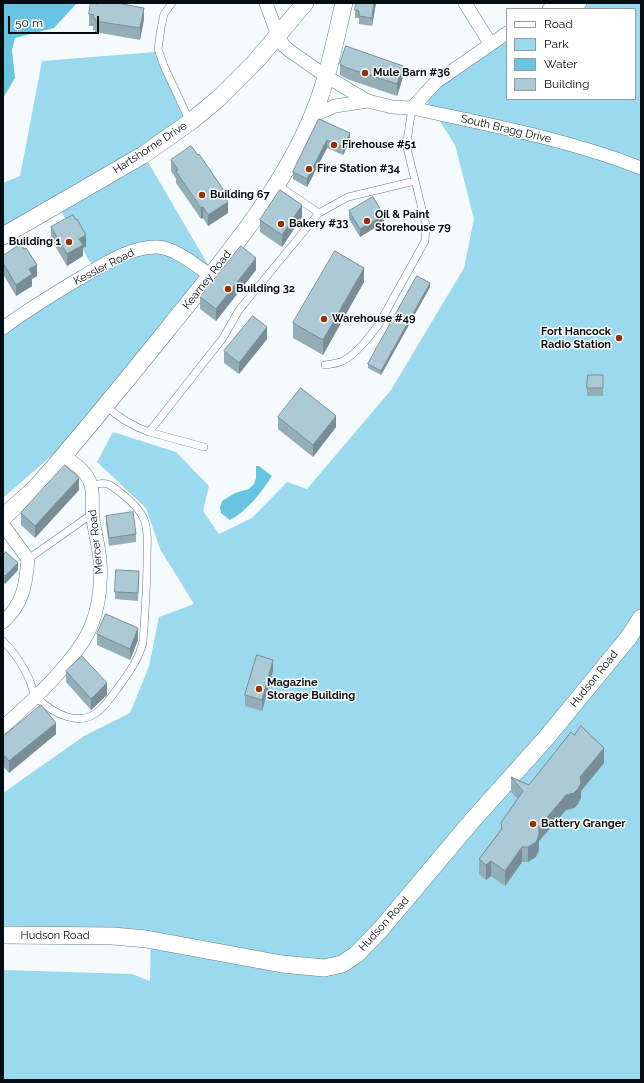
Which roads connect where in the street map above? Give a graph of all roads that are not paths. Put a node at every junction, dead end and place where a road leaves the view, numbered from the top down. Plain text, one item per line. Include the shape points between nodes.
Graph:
1 (172, 3) edge
2 (266, 3) edge
3 (305, 3) edge
4 (344, 3) edge
5 (465, 3) edge
6 (580, 3) edge
7 (554, 8) edge
8 (506, 34) edge
9 (278, 36) junction
10 (490, 43) junction
11 (327, 77) junction
12 (368, 101) junction
13 (412, 108) junction
14 (312, 116) junction
15 (190, 122) junction
16 (641, 168) edge
17 (415, 181) junction
18 (276, 184) junction
19 (319, 213) junction
20 (3, 236) edge
21 (211, 276) junction
22 (3, 328) edge
23 (325, 365) dead end
24 (106, 406) junction
25 (149, 432) junction
26 (204, 446) dead end
27 (62, 455) junction
28 (92, 485) junction
29 (92, 514) junction
30 (3, 517) edge
31 (3, 525) edge
32 (28, 559) junction
33 (641, 618) edge
34 (3, 622) edge
35 (3, 641) edge
36 (35, 696) junction
37 (3, 727) edge
38 (3, 935) edge

1 - 15 lane via 164,14 158,50
2 - 9 street
3 - 9 street, Hartshorne Drive
4 - 11 street, Kearney Road
5 - 10 street
6 - 7 street
8 - 10 street
9 - 11 street, South Bragg Drive via 284,46
9 - 15 street, Hartshorne Drive via 218,99
10 - 13 street via 436,82
11 - 12 street, South Bragg Drive
11 - 14 street, Kearney Road
12 - 13 street, South Bragg Drive via 392,107
12 - 14 street, South Bragg Drive via 335,106
13 - 16 street, South Bragg Drive via 555,140 611,156
13 - 17 lane via 407,141
14 - 18 street, Kearney Road
15 - 20 street, Hartshorne Drive via 143,155
17 - 19 lane via 348,197
17 - 23 lane via 426,225 425,241 371,336 347,359
18 - 19 lane
18 - 21 street, Kearney Road via 254,220
19 - 25 lane via 239,310 223,338
21 - 22 street, Kessler Road via 192,261 168,249 143,248 101,266 48,297
21 - 24 street, Kearney Road
24 - 25 lane via 119,418
24 - 27 street, Kearney Road
25 - 26 lane
27 - 28 street via 79,466
27 - 30 street, Kearney Road via 39,484
28 - 29 street, Mercer Road
28 - 36 lane via 103,482 110,484 130,500 144,520 147,535 147,582 141,652 102,709 88,718 74,719 64,716
29 - 32 lane
29 - 36 street, Mercer Road via 100,561 100,590 94,617 84,640 63,669
31 - 32 street
32 - 34 street via 24,591 19,603
33 - 38 street, Hudson Road via 629,637 546,737 381,929 357,954 342,964 324,968 282,964 126,937
35 - 36 lane via 11,649 30,680
36 - 37 street, Mercer Road

